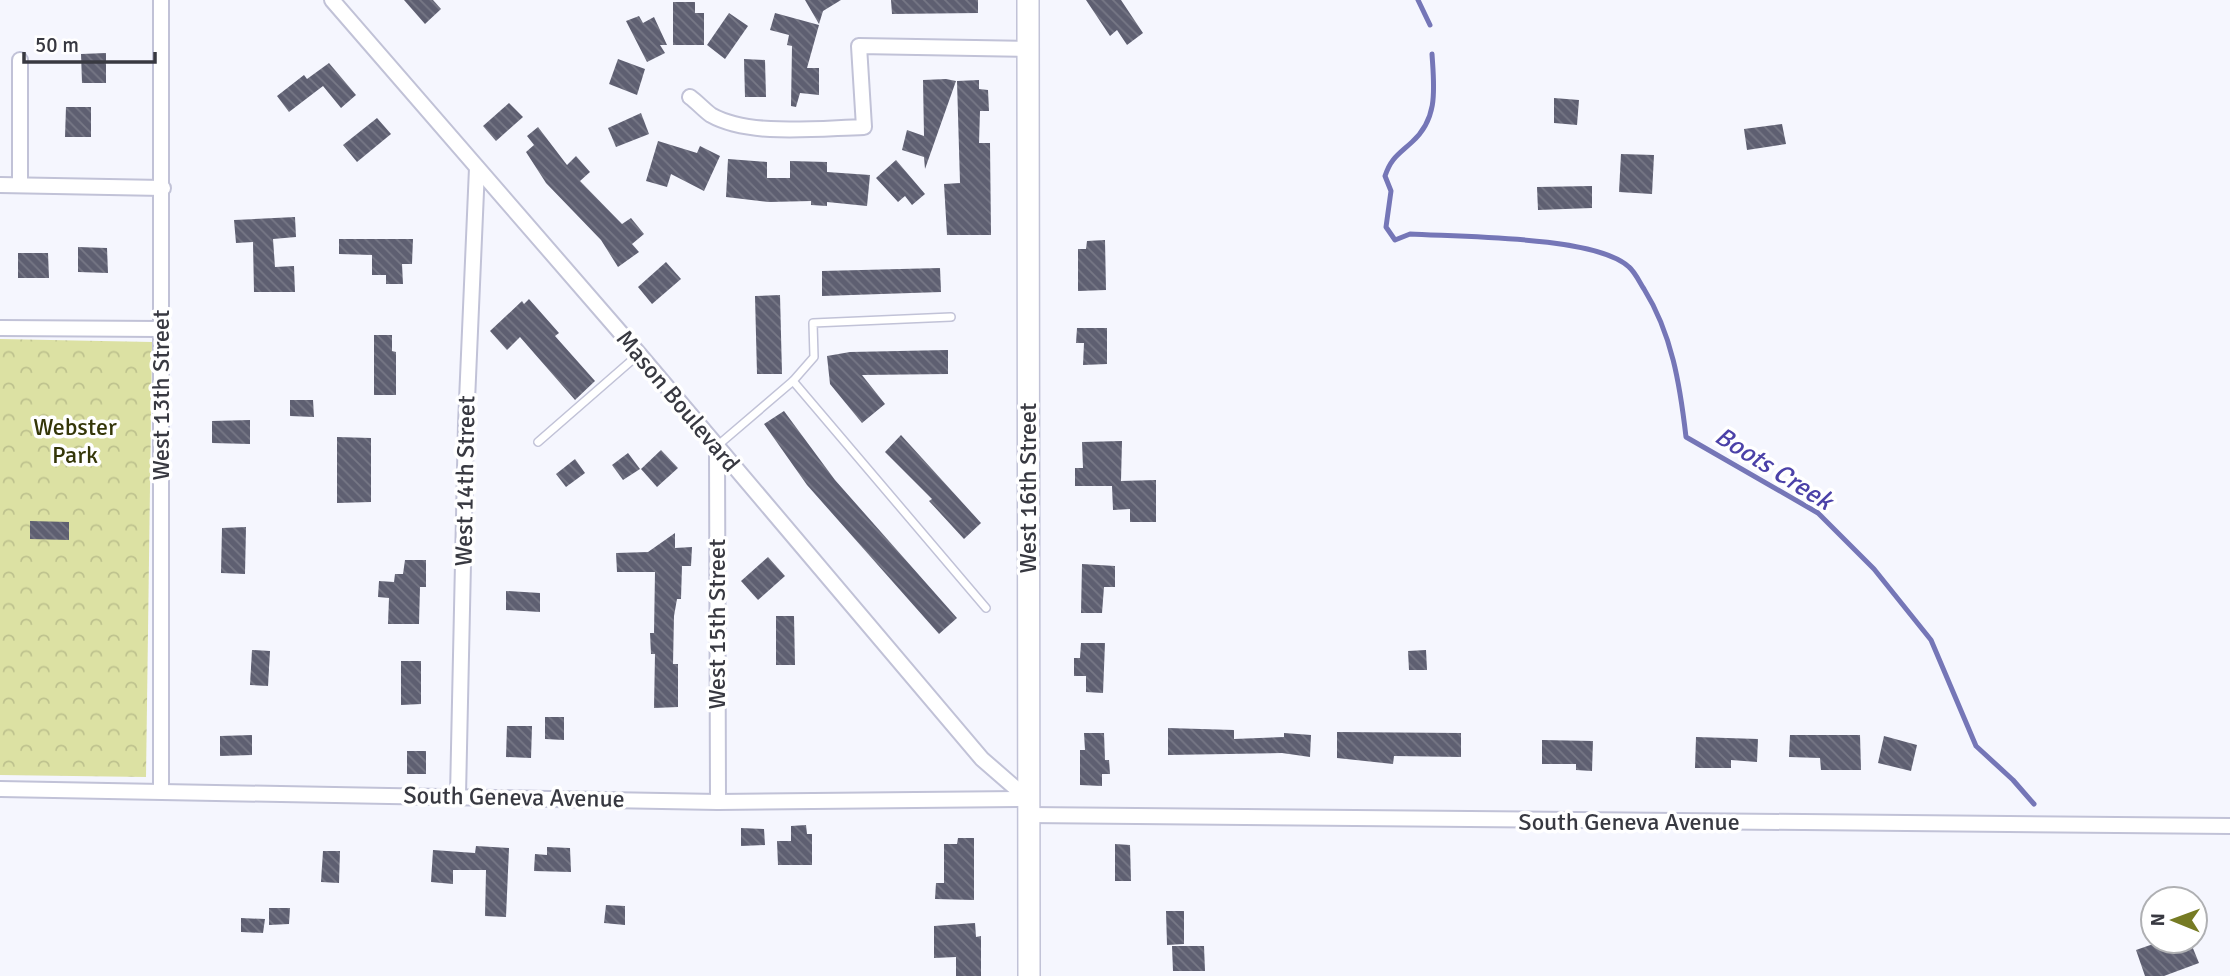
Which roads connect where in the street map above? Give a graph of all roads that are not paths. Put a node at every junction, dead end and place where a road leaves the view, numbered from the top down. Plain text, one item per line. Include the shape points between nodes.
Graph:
1 (161, 0) edge
2 (332, 0) edge
3 (1028, 0) edge
4 (1029, 49) junction
5 (20, 60) dead end
6 (690, 97) dead end
7 (477, 168) junction
8 (0, 185) edge
9 (20, 185) junction
10 (163, 188) junction
11 (951, 317) dead end
12 (0, 328) edge
13 (160, 329) junction
14 (639, 355) junction
15 (793, 381) junction
16 (538, 442) dead end
17 (717, 447) junction
18 (986, 608) dead end
19 (0, 789) edge
20 (161, 791) junction
21 (458, 795) junction
22 (718, 802) junction
23 (1028, 807) junction
24 (2230, 826) edge
25 (1029, 976) edge

1 - 10 street, West 13th Street
2 - 7 street, Mason Boulevard
3 - 4 street, West 16th Street
4 - 6 street via 859,46 864,127 777,129 737,124 711,115
4 - 23 street, West 16th Street
5 - 9 street
7 - 14 street, Mason Boulevard
7 - 21 street, West 14th Street
8 - 9 street
9 - 10 street
10 - 13 street, West 13th Street
11 - 15 lane via 813,323 814,357
12 - 13 street
13 - 20 street, West 13th Street
14 - 16 lane
14 - 17 street, Mason Boulevard
15 - 17 lane
15 - 18 lane
17 - 22 street, West 15th Street
17 - 23 street, Mason Boulevard
19 - 20 street, South Geneva Avenue
20 - 21 street, South Geneva Avenue
21 - 22 street, South Geneva Avenue
22 - 23 street, South Geneva Avenue
23 - 24 street, South Geneva Avenue
23 - 25 street, West 16th Street

